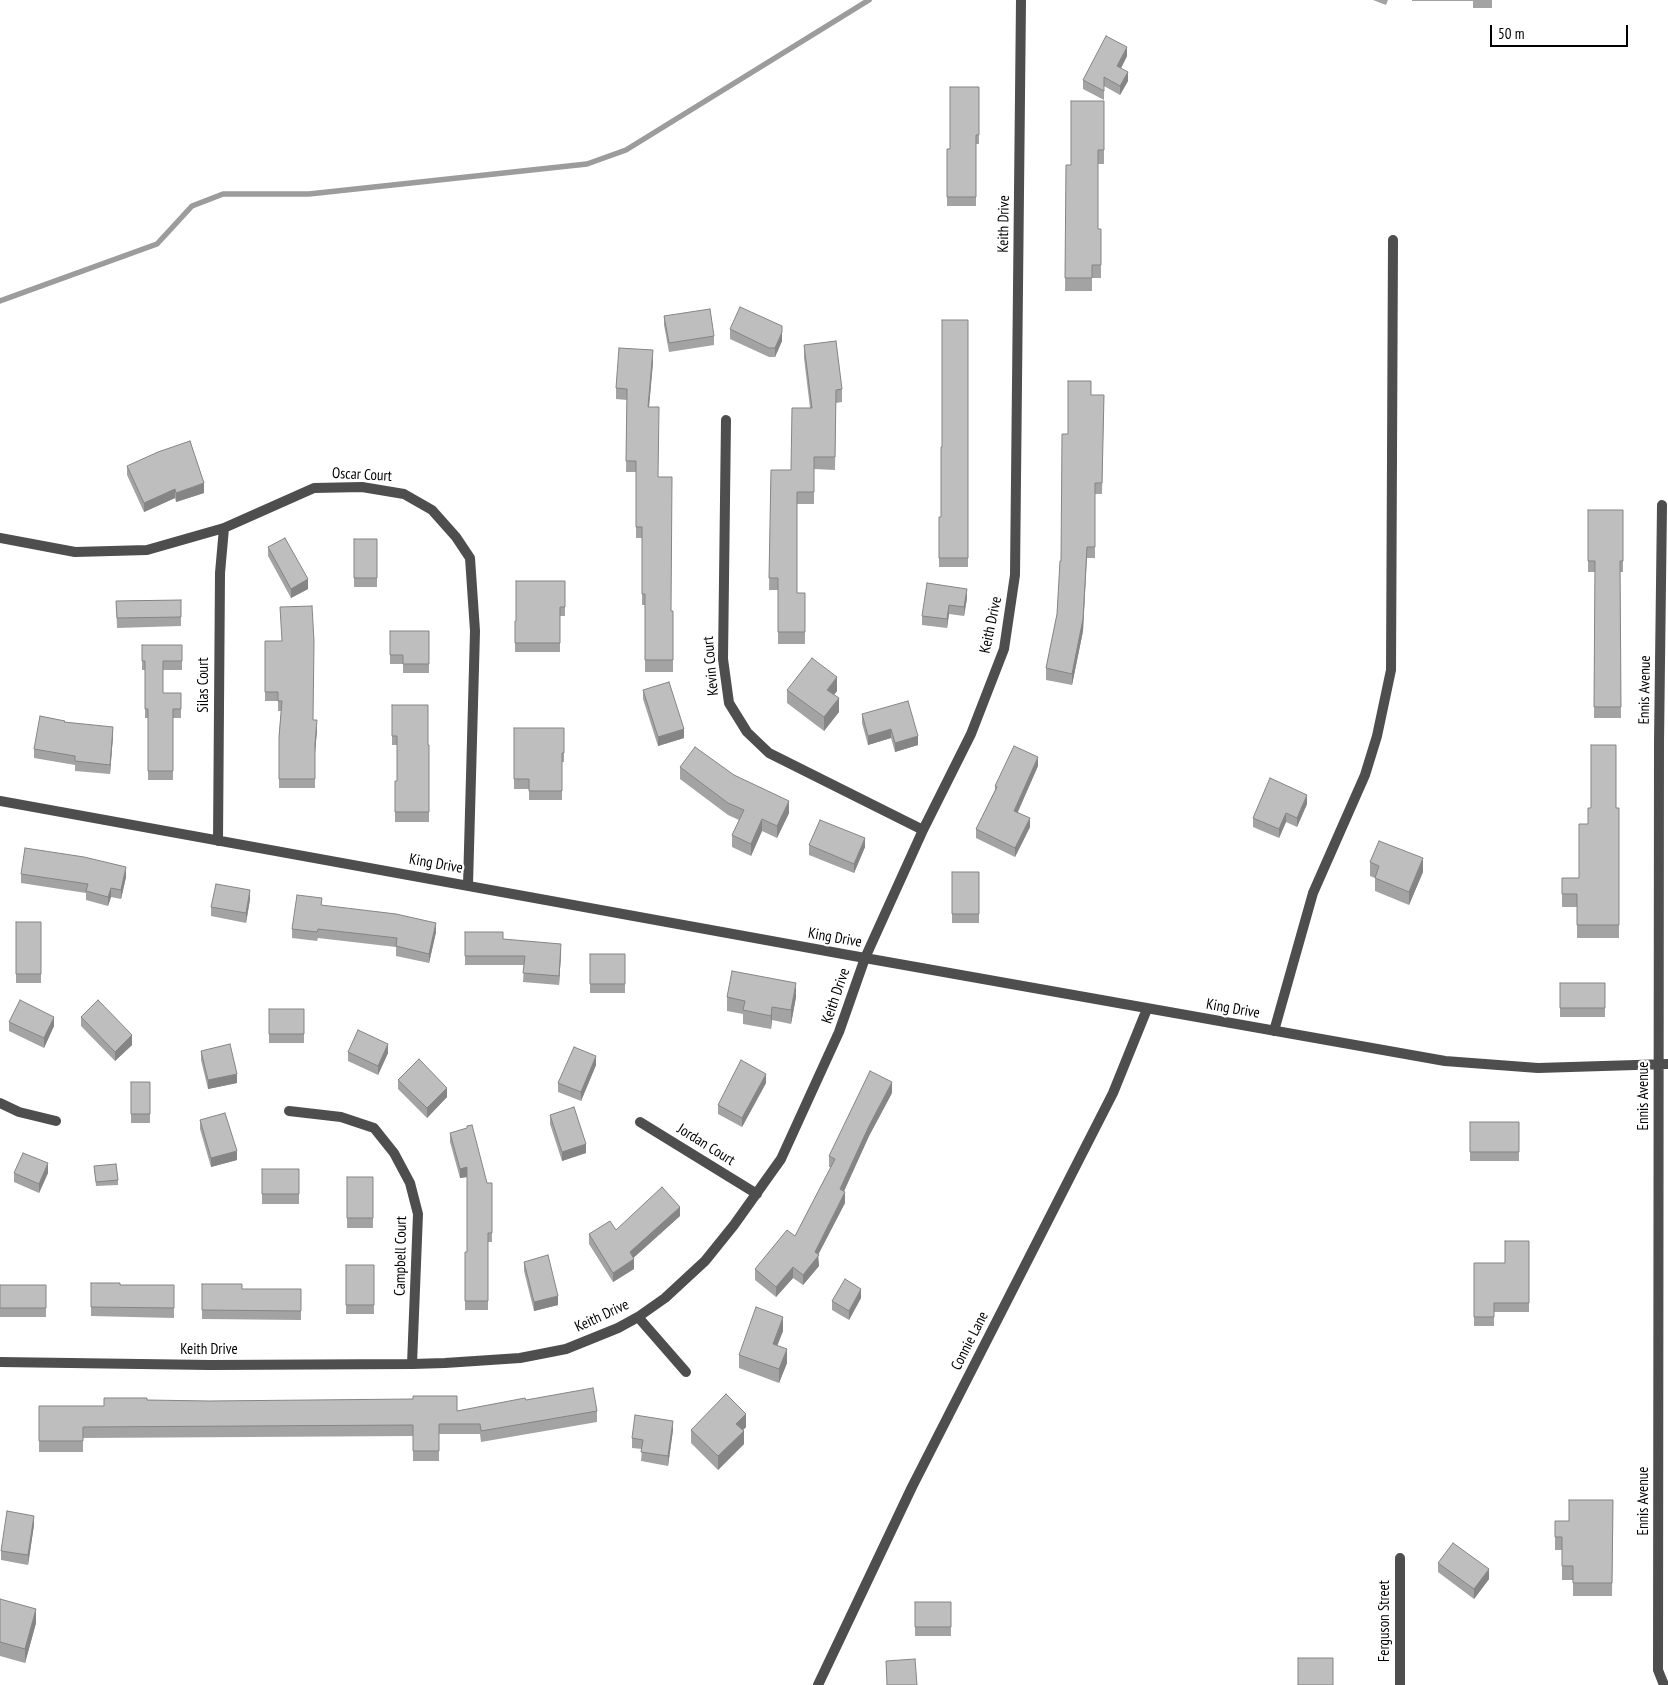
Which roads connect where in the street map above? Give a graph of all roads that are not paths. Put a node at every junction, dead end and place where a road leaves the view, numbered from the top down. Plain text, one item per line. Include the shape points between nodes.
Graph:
1 (1021, 0) edge
2 (1393, 240) dead end
3 (726, 420) dead end
4 (1662, 505) dead end
5 (224, 528) junction
6 (0, 538) edge
7 (1663, 742) edge
8 (0, 801) edge
9 (923, 830) junction
10 (218, 841) junction
11 (468, 885) junction
12 (865, 958) junction
13 (1147, 1009) junction
14 (1274, 1031) junction
15 (1664, 1064) edge
16 (0, 1103) edge
17 (289, 1111) dead end
18 (56, 1121) dead end
19 (640, 1122) dead end
20 (757, 1194) junction
21 (638, 1317) junction
22 (0, 1362) edge
23 (412, 1364) junction
24 (686, 1372) dead end
25 (1400, 1558) dead end
26 (818, 1685) edge
27 (1400, 1685) edge
28 (1664, 1685) edge

1 - 9 street, Keith Drive via 1015,575 1004,649 971,734
2 - 14 street via 1391,670 1365,775 1313,893
3 - 9 street, Kevin Court via 723,659 729,703 747,732 769,752
4 - 7 street, Ennis Avenue
5 - 6 street, Oscar Court via 147,550 75,552
5 - 10 street, Silas Court via 220,573
5 - 11 street, Oscar Court via 314,488 362,487 404,494 432,510 456,537 470,558 475,631
7 - 15 street, Ennis Avenue
8 - 10 street, King Drive
9 - 12 street, Keith Drive
10 - 11 street, King Drive
11 - 12 street, King Drive
12 - 13 street, King Drive
12 - 20 street, Keith Drive via 840,1032 781,1159
13 - 14 street, King Drive
13 - 26 street, Connie Lane via 1113,1092 912,1487
14 - 15 street, King Drive via 1445,1061 1538,1068
15 - 28 street, Ennis Avenue via 1658,1670
16 - 18 street via 19,1112
17 - 23 street, Campbell Court via 341,1117 374,1128 394,1153 410,1183 418,1214
19 - 20 street, Jordan Court
20 - 21 street, Keith Drive via 705,1261 665,1298
21 - 23 street, Keith Drive via 566,1349 520,1358
21 - 24 street
22 - 23 street, Keith Drive
25 - 27 street, Ferguson Street

